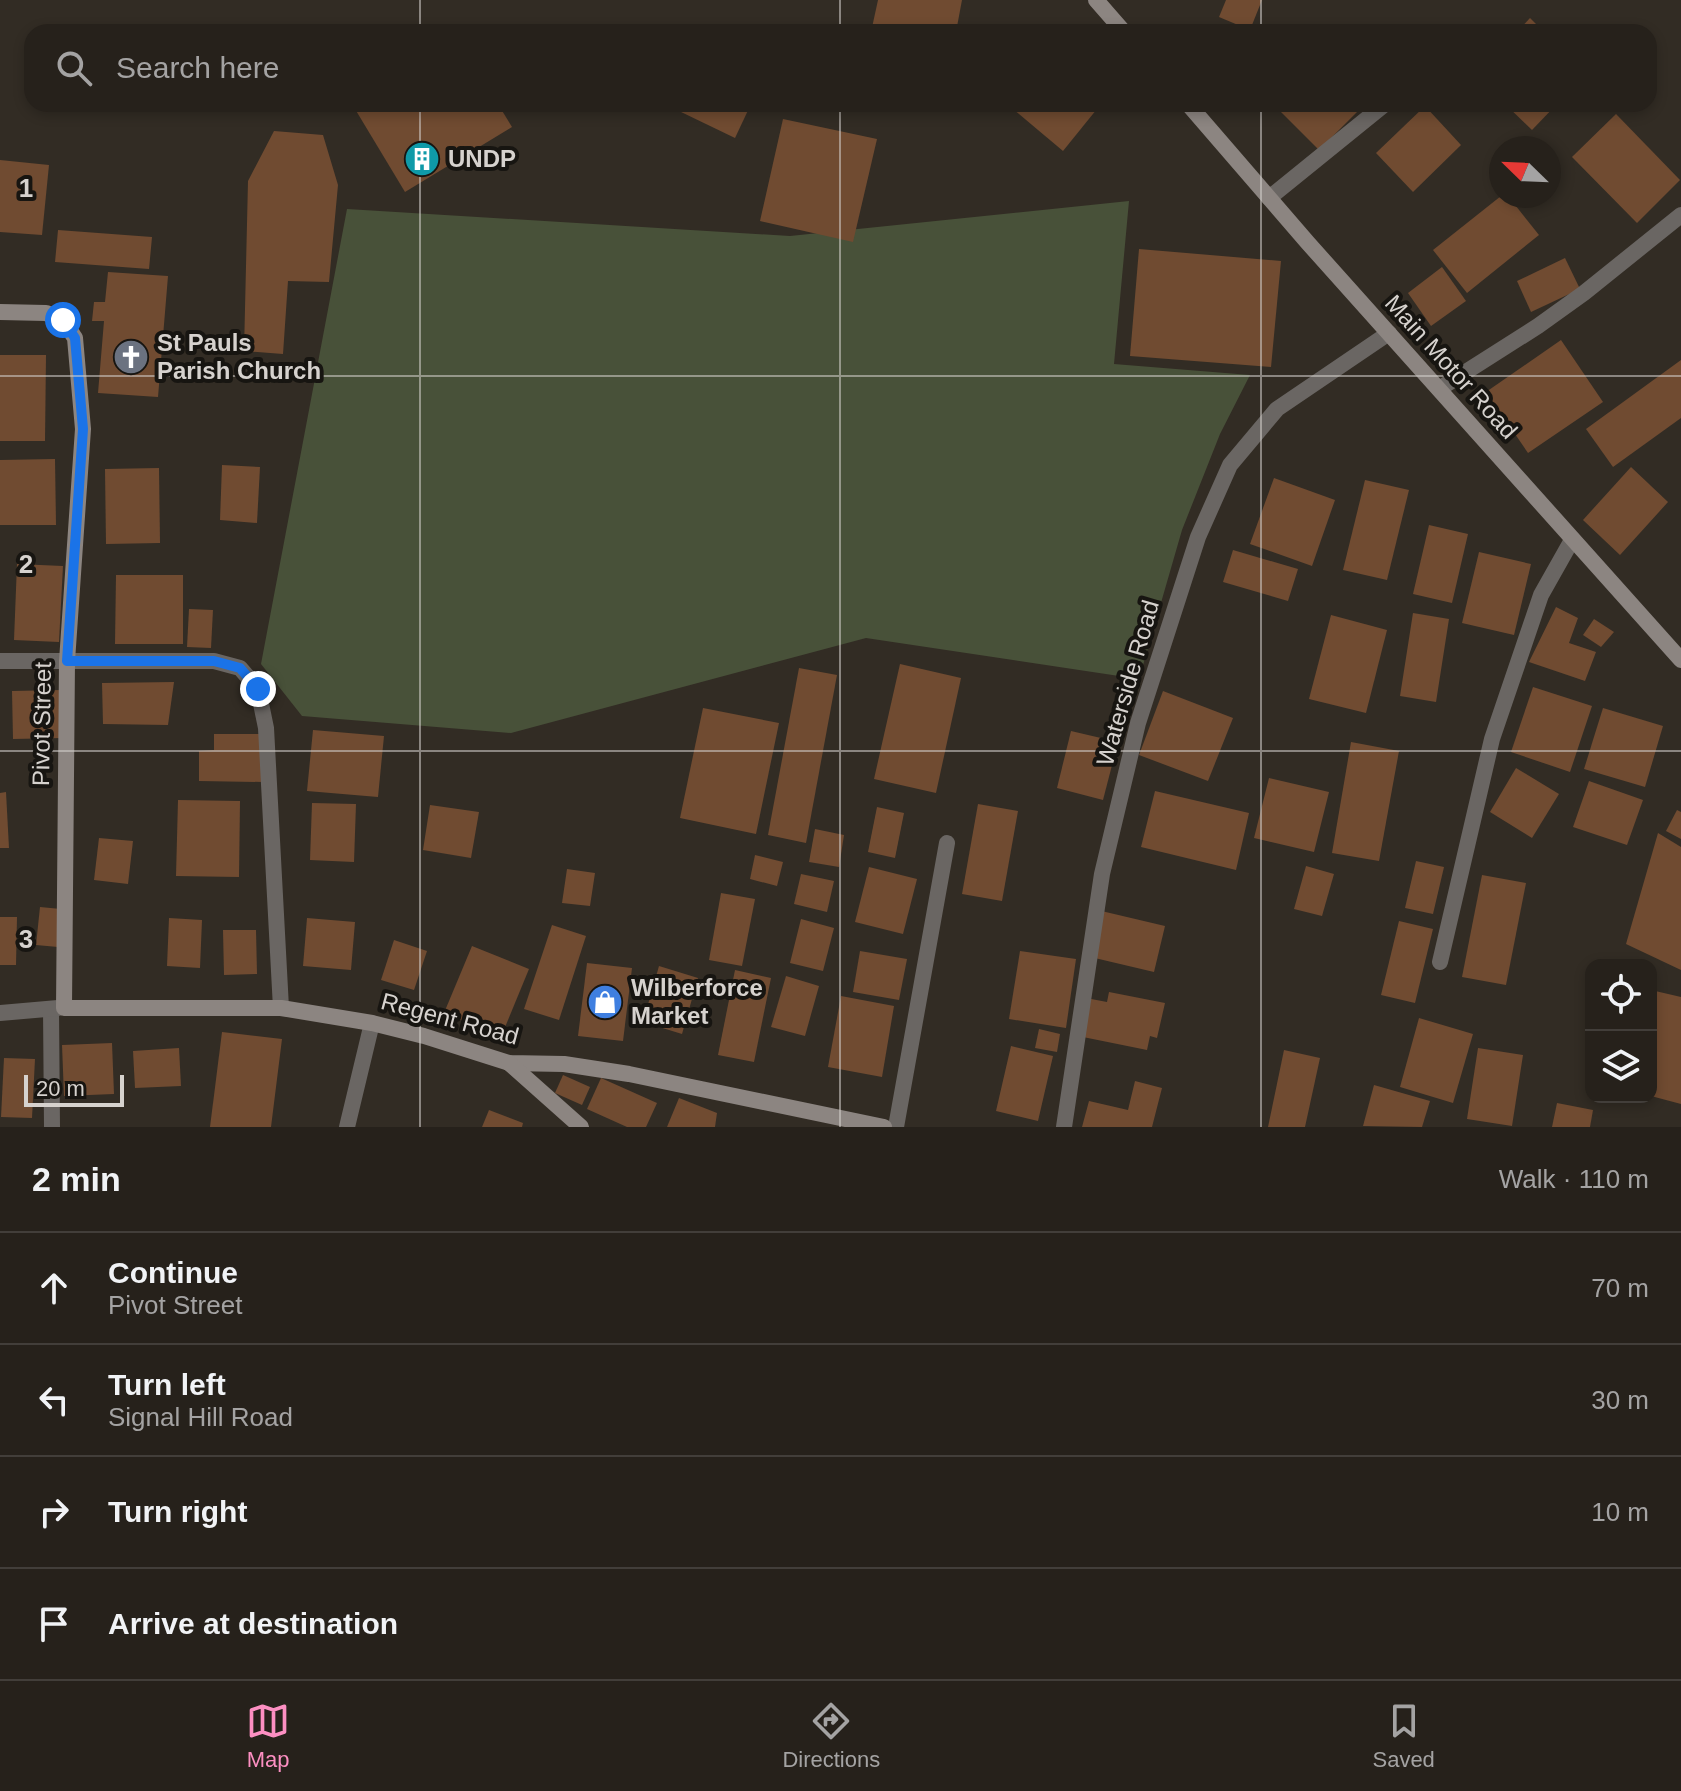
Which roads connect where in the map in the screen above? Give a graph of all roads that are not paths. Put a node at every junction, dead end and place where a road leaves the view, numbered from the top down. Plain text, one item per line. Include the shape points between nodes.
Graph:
1 (1096, 0) edge
2 (1117, 24) edge
3 (1195, 112) edge
4 (1375, 112) edge
5 (1269, 198) junction
6 (1681, 215) edge
7 (0, 312) edge
8 (1389, 333) junction
9 (1439, 389) junction
10 (1572, 540) junction
11 (1681, 660) edge
12 (0, 661) edge
13 (67, 661) junction
14 (947, 843) dead end
15 (1440, 962) dead end
16 (57, 1008) junction
17 (281, 1008) junction
18 (0, 1013) edge
19 (372, 1023) junction
20 (509, 1063) junction
21 (52, 1127) edge
22 (347, 1127) edge
23 (580, 1127) edge
24 (884, 1127) edge
25 (896, 1127) edge
26 (1064, 1127) edge

1 - 2 street
3 - 5 street, Main Motor Road
4 - 5 street
5 - 8 street, Main Motor Road
6 - 9 street via 1584,293
7 - 13 street, Pivot Street via 46,313 63,320 75,338 83,429
8 - 9 street, Main Motor Road
8 - 26 street, Waterside Road via 1277,409 1230,465 1198,537 1138,723 1102,874
9 - 10 street, Main Motor Road
10 - 11 street, Main Motor Road
10 - 15 street via 1541,595 1492,739
12 - 13 street
13 - 16 street, Pivot Street
13 - 17 street via 214,661 240,668 258,689 266,728
14 - 25 street
16 - 17 street, Regent Road
16 - 18 street, Regent Road
16 - 21 street
17 - 19 street, Regent Road
19 - 20 street, Regent Road
19 - 22 street
20 - 23 street
20 - 24 street, Regent Road via 564,1064 629,1074

